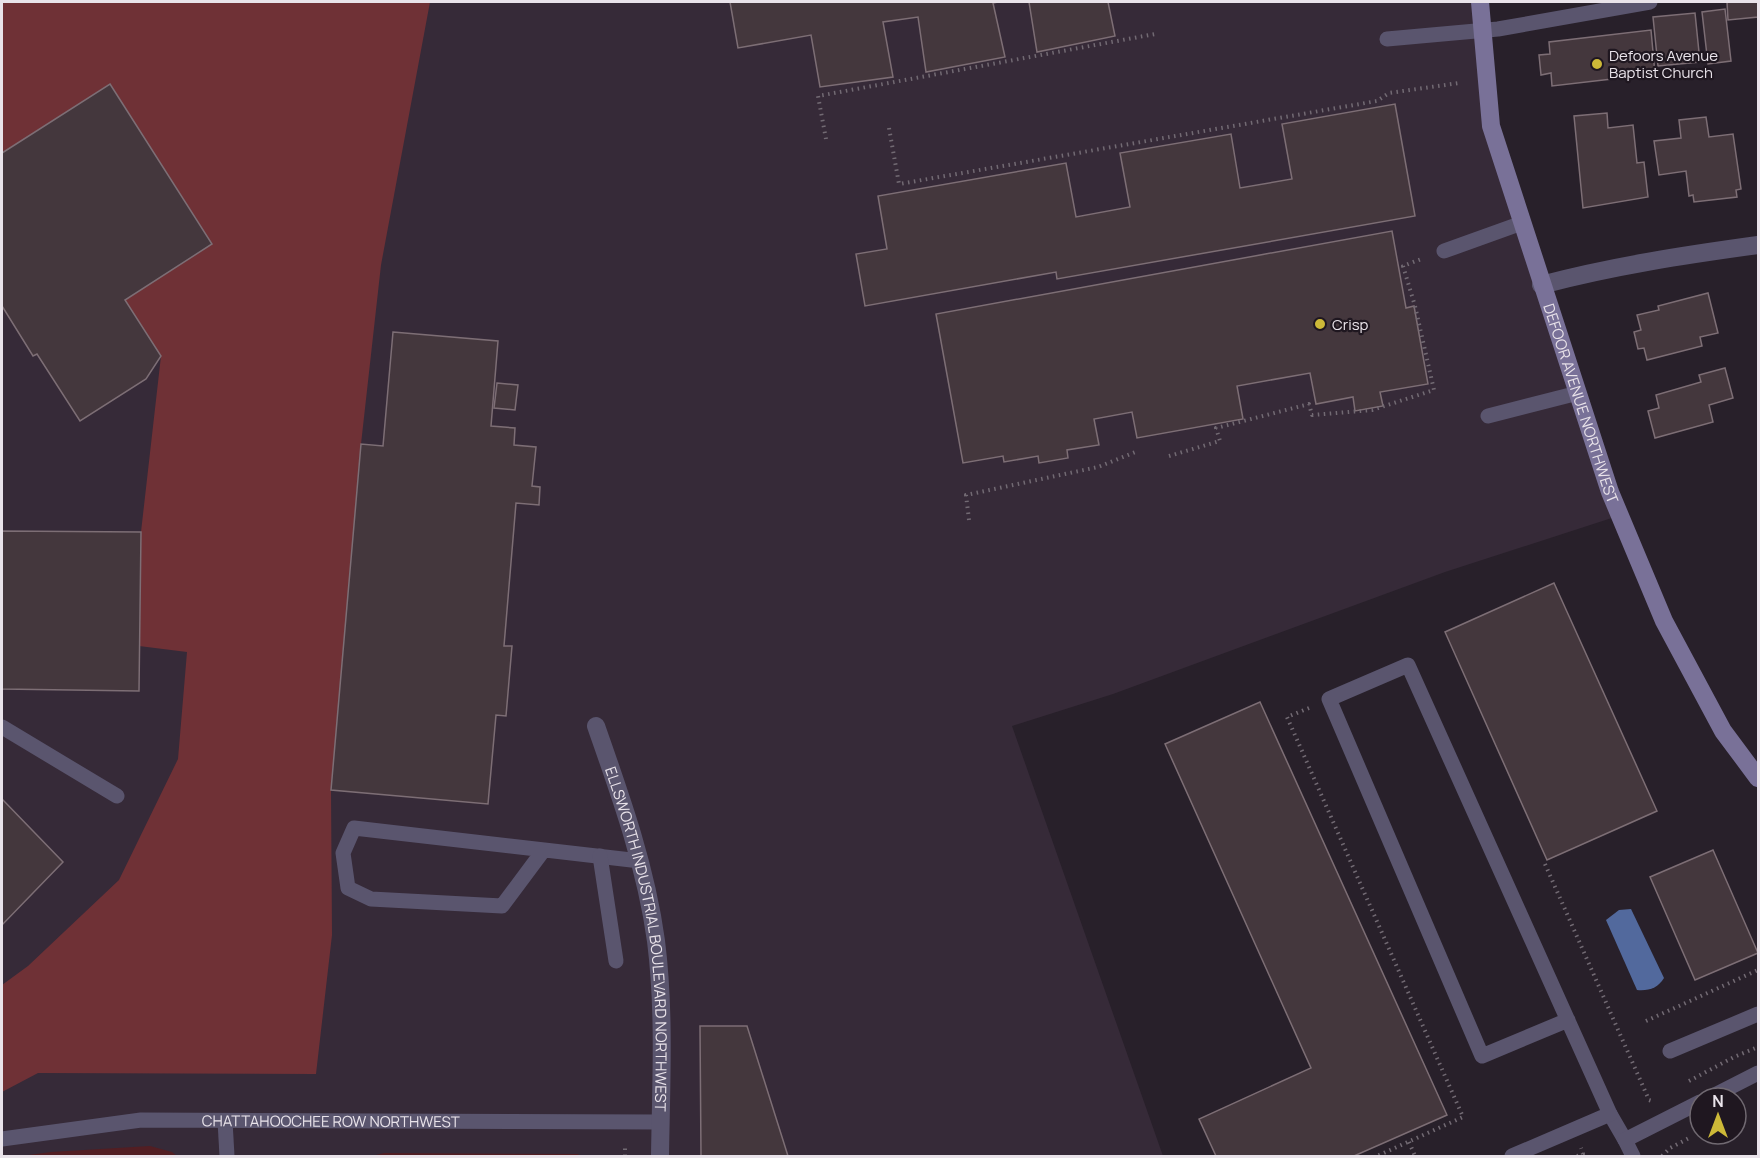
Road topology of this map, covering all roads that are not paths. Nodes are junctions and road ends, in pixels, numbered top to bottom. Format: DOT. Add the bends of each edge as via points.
graph roads {
  1 [pos="1480,2"];
  2 [pos="1650,2"];
  3 [pos="1482,31"];
  4 [pos="1387,39"];
  5 [pos="1522,223"];
  6 [pos="1758,245"];
  7 [pos="1444,251"];
  8 [pos="1542,285"];
  9 [pos="1578,393"];
  10 [pos="1488,416"];
  11 [pos="596,726"];
  12 [pos="2,727"];
  13 [pos="1758,778"];
  14 [pos="117,796"];
  15 [pos="543,851"];
  16 [pos="600,856"];
  17 [pos="640,861"];
  18 [pos="616,961"];
  19 [pos="1758,1014"];
  20 [pos="1568,1020"];
  21 [pos="1670,1051"];
  22 [pos="1758,1073"];
  23 [pos="1733,1086"];
  24 [pos="1688,1108"];
  25 [pos="1610,1114"];
  26 [pos="225,1121"];
  27 [pos="660,1122"];
  28 [pos="2,1139"];
  29 [pos="1626,1140"];
  30 [pos="227,1156"];
  31 [pos="660,1156"];
  32 [pos="1512,1156"];
  33 [pos="1633,1156"];
  1 -- 3 [label="street, DEFOOR AVENUE NORTHWEST"];
  2 -- 3 [label="lane"];
  3 -- 4 [label="lane"];
  3 -- 5 [label="street, DEFOOR AVENUE NORTHWEST" via="1491,126"];
  5 -- 7 [label="lane"];
  5 -- 8 [label="street, DEFOOR AVENUE NORTHWEST"];
  6 -- 8 [label="street" via="1646,261"];
  8 -- 9 [label="street, DEFOOR AVENUE NORTHWEST"];
  9 -- 10 [label="lane"];
  9 -- 13 [label="street, DEFOOR AVENUE NORTHWEST" via="1610,492 1664,621 1724,731"];
  11 -- 17 [label="street, ELLSWORTH INDUSTRIAL BOULEVARD NORTHWEST"];
  12 -- 14 [label="lane"];
  15 -- 15 [label="lane" via="354,828 343,853 348,888 371,899 502,906"];
  15 -- 16 [label="lane"];
  16 -- 17 [label="lane"];
  16 -- 18 [label="lane"];
  17 -- 27 [label="street, ELLSWORTH INDUSTRIAL BOULEVARD NORTHWEST" via="661,1010"];
  19 -- 21 [label="lane"];
  20 -- 20 [label="lane" via="1408,665 1329,699 1482,1056"];
  20 -- 25 [label="lane"];
  22 -- 23 [label="lane"];
  24 -- 29 [label="lane"];
  25 -- 29 [label="lane"];
  25 -- 32 [label="lane"];
  26 -- 27 [label="lane, CHATTAHOOCHEE ROW NORTHWEST"];
  26 -- 28 [label="lane, CHATTAHOOCHEE ROW NORTHWEST" via="141,1120"];
  26 -- 30 [label="lane"];
  27 -- 31 [label="street, ELLSWORTH INDUSTRIAL BOULEVARD NORTHWEST"];
  29 -- 33 [label="lane"];
}
